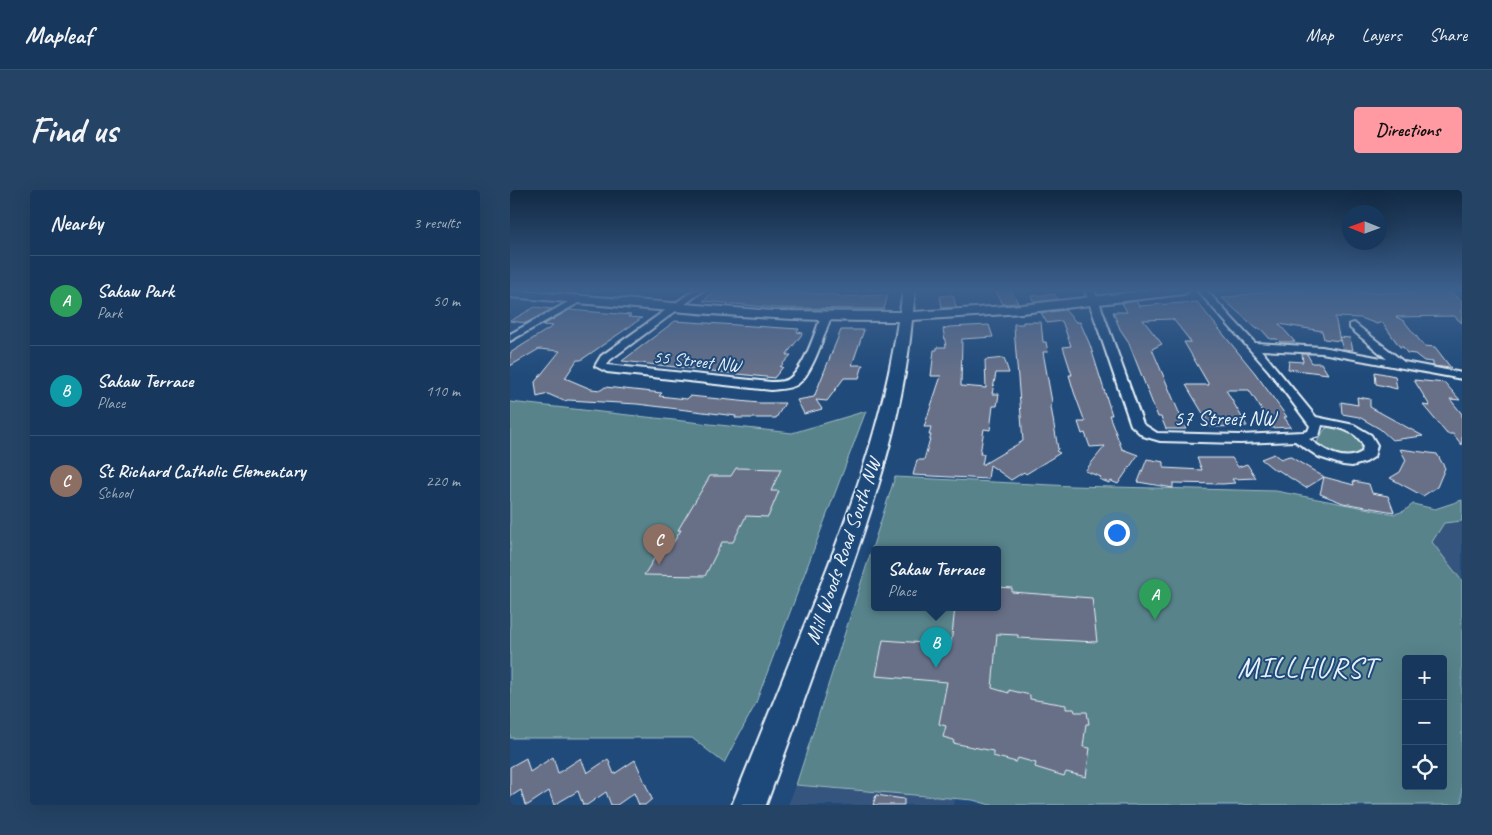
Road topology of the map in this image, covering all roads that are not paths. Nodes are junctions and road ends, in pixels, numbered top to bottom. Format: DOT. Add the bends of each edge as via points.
graph roads {
  1 [pos="544,319"];
  2 [pos="660,319"];
  3 [pos="825,319"];
  4 [pos="907,319"];
  5 [pos="1099,319"];
  6 [pos="1228,319"];
  7 [pos="1354,326"];
  8 [pos="510,338"];
  9 [pos="1253,346"];
  10 [pos="1402,366"];
  11 [pos="1461,376"];
  12 [pos="1314,423"];
  13 [pos="1300,438"];
  14 [pos="749,805"];
  1 -- 8 [label="street"];
  2 -- 3 [label="street, 55 Street NW" via="605,358 601,366 772,386 791,383 799,376"];
  4 -- 14 [label="street, Mill Woods Road South NW" via="882,437 852,533"];
  5 -- 13 [label="street, 57 Street NW" via="1137,425 1150,435"];
  6 -- 9 [label="street"];
  7 -- 10 [label="street"];
  9 -- 10 [label="street" via="1322,350"];
  9 -- 12 [label="street"];
  10 -- 11 [label="street"];
  12 -- 13 [label="street, 57 Street NW" via="1312,435"];
  12 -- 13 [label="street, 57 Street NW" via="1332,422 1355,430 1370,444 1369,454 1362,459 1341,460 1321,453"];
}
